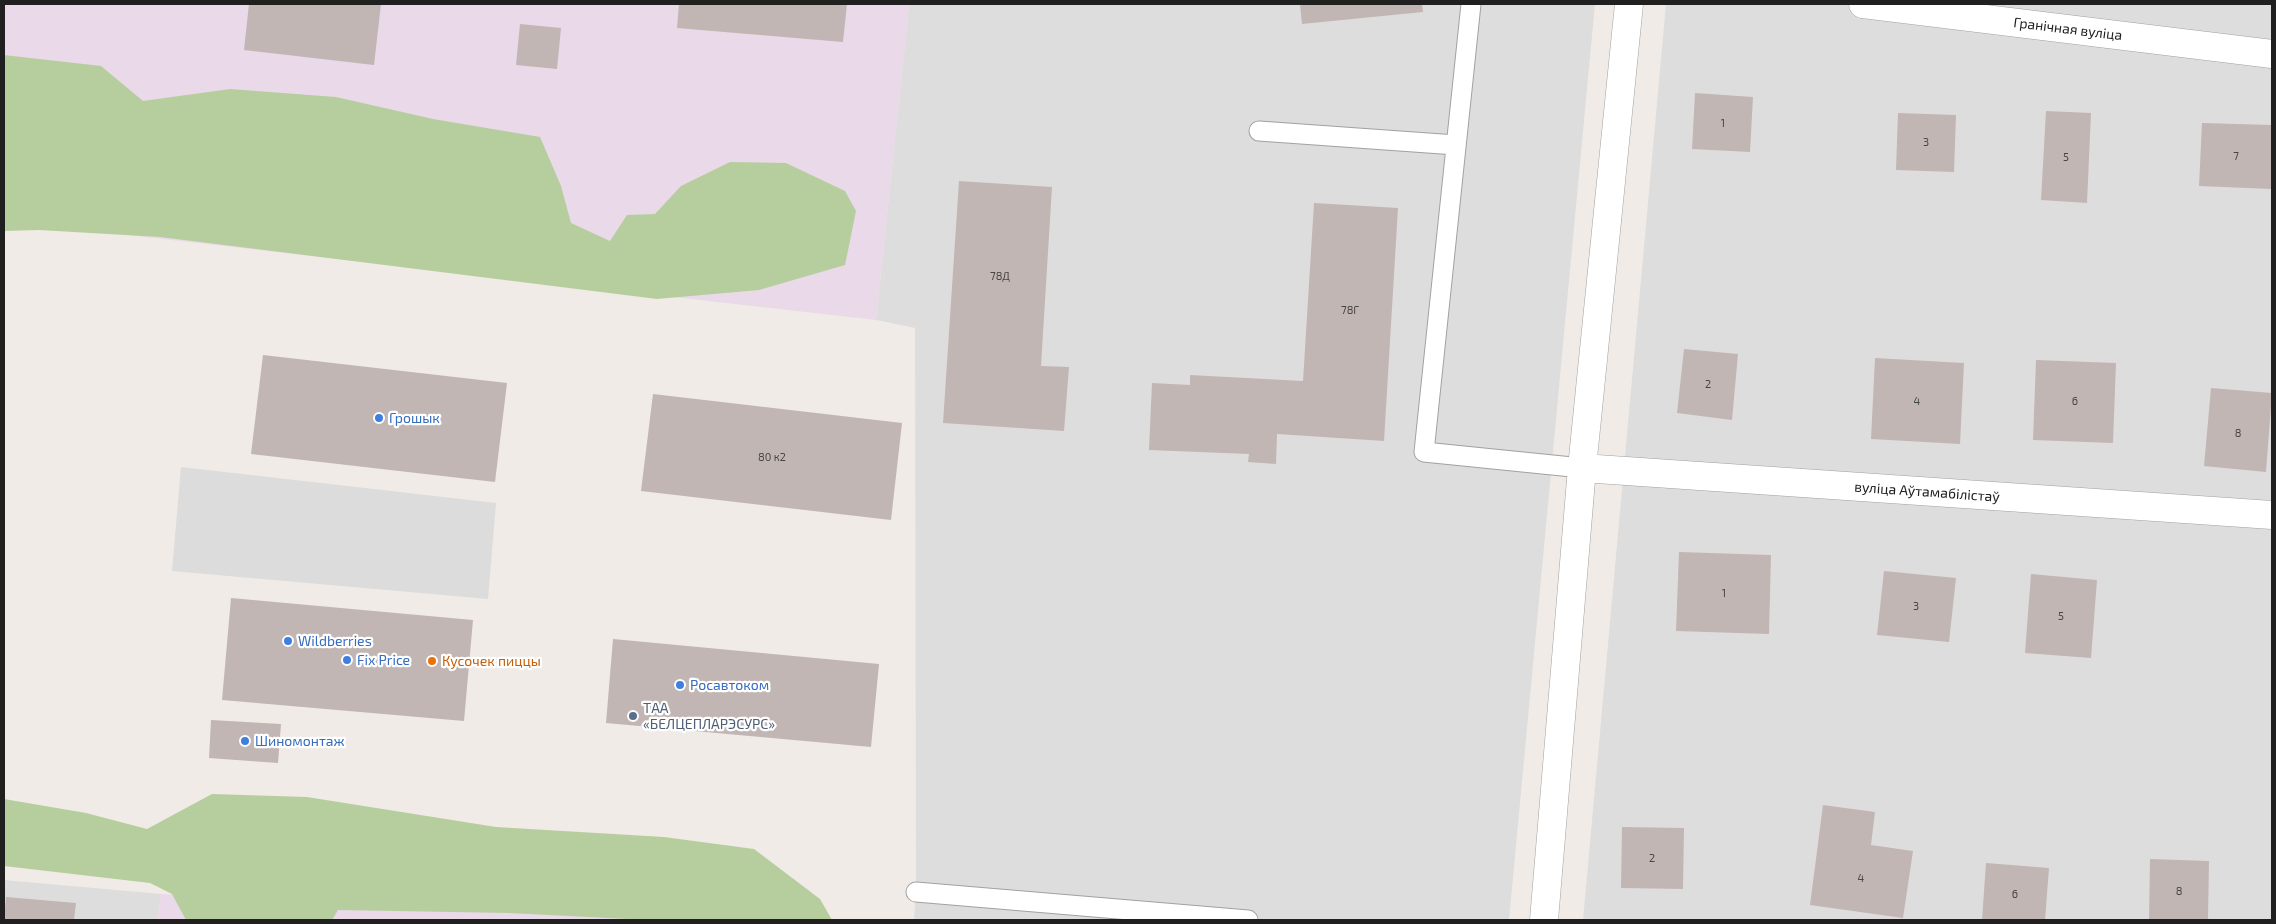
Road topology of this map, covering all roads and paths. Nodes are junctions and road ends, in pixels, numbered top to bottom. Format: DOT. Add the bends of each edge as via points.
graph roads {
  1 [pos="1470,4"];
  2 [pos="1629,4"];
  3 [pos="1863,4"];
  4 [pos="2272,54"];
  5 [pos="1259,130"];
  6 [pos="1456,145"];
  7 [pos="1582,468"];
  8 [pos="2272,515"];
  9 [pos="916,892"];
  10 [pos="1248,920"];
  11 [pos="1544,920"];
  1 -- 6 [label="lane"];
  2 -- 7 [label="street"];
  3 -- 4 [label="street, Гранічная вуліца"];
  5 -- 6 [label="lane"];
  6 -- 7 [label="lane" via="1424,452"];
  7 -- 8 [label="street, вуліца Аўтамабілістаў"];
  7 -- 11 [label="street"];
  9 -- 10 [label="lane"];
}
